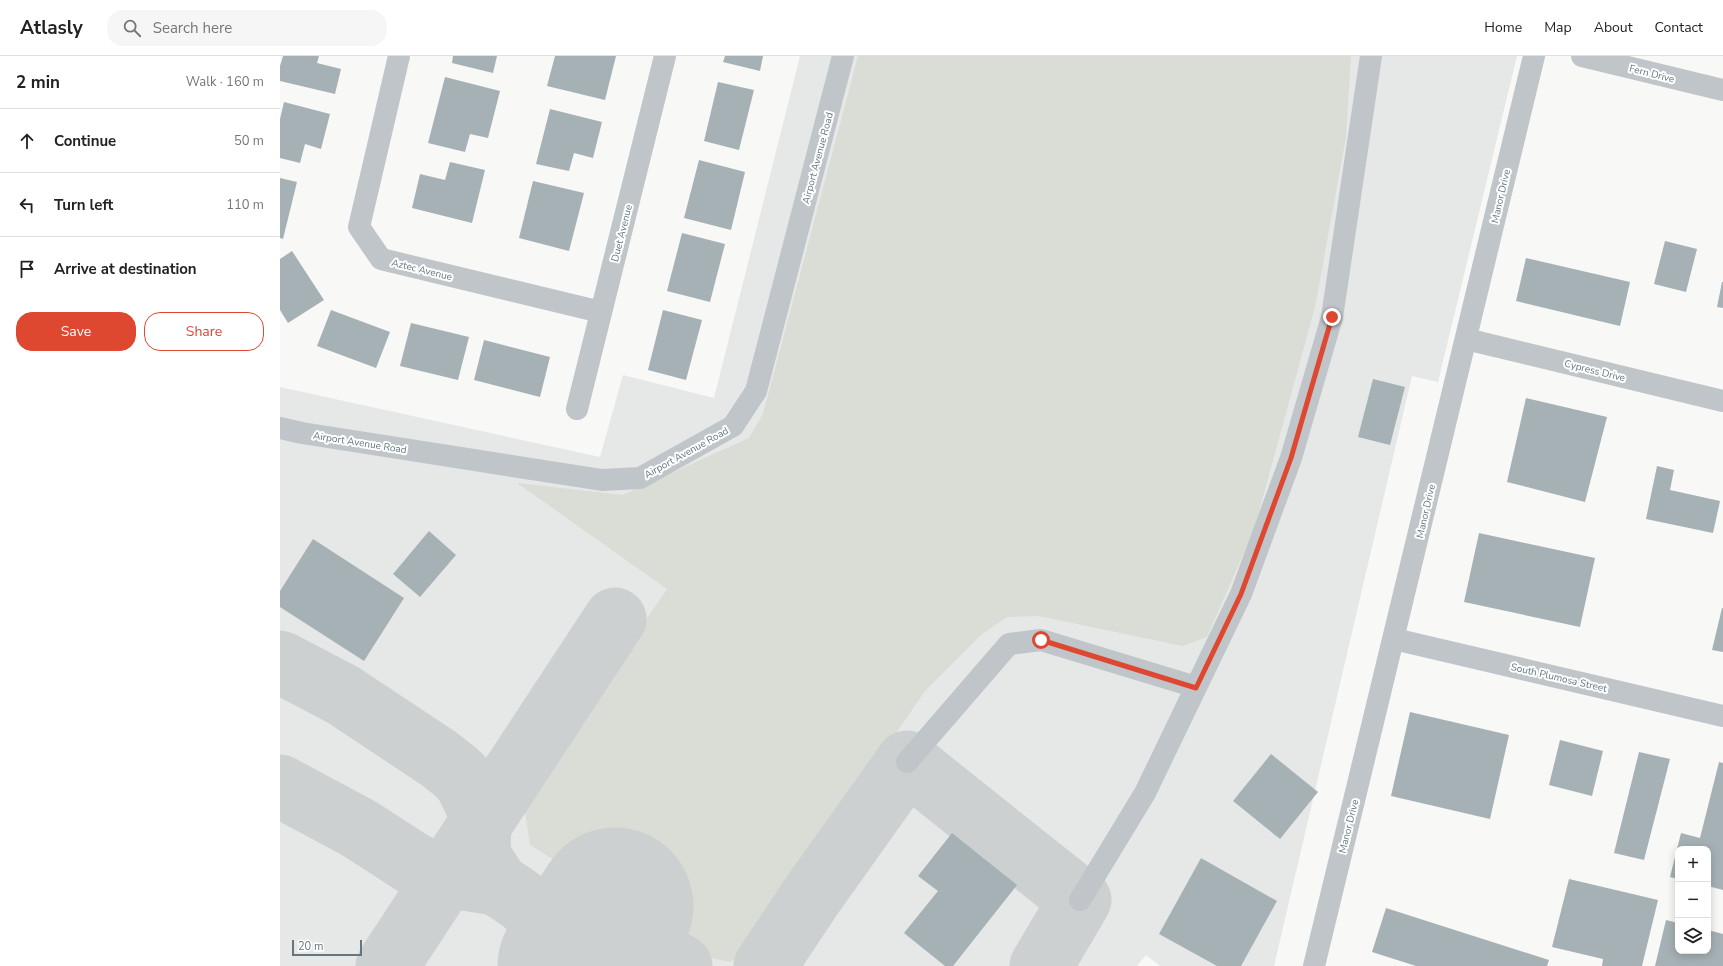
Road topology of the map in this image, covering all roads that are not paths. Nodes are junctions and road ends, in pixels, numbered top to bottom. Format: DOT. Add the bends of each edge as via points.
graph roads {
  1 [pos="399,56"];
  2 [pos="665,56"];
  3 [pos="843,56"];
  4 [pos="1371,56"];
  5 [pos="1534,56"];
  6 [pos="1582,56"];
  7 [pos="1723,90"];
  8 [pos="601,312"];
  9 [pos="1466,339"];
  10 [pos="1723,401"];
  11 [pos="577,409"];
  12 [pos="280,428"];
  13 [pos="1394,639"];
  14 [pos="1196,688"];
  15 [pos="1723,716"];
  16 [pos="907,762"];
  17 [pos="1080,900"];
  18 [pos="1314,966"];
  1 -- 8 [label="street, Aztec Avenue" via="359,227 381,259"];
  2 -- 8 [label="street, Duet Avenue"];
  3 -- 12 [label="street, Airport Avenue Road" via="756,391 733,426 640,478 602,480 310,435"];
  4 -- 14 [label="street" via="1332,317 1291,458 1241,594"];
  5 -- 9 [label="street, Manor Drive"];
  6 -- 7 [label="street, Fern Drive"];
  8 -- 11 [label="street, Duet Avenue"];
  9 -- 10 [label="street, Cypress Drive"];
  9 -- 13 [label="street, Manor Drive"];
  13 -- 15 [label="street, South Plumosa Street"];
  13 -- 18 [label="street, Manor Drive"];
  14 -- 16 [label="street" via="1041,640 1009,644"];
  14 -- 17 [label="street" via="1145,793"];
}
